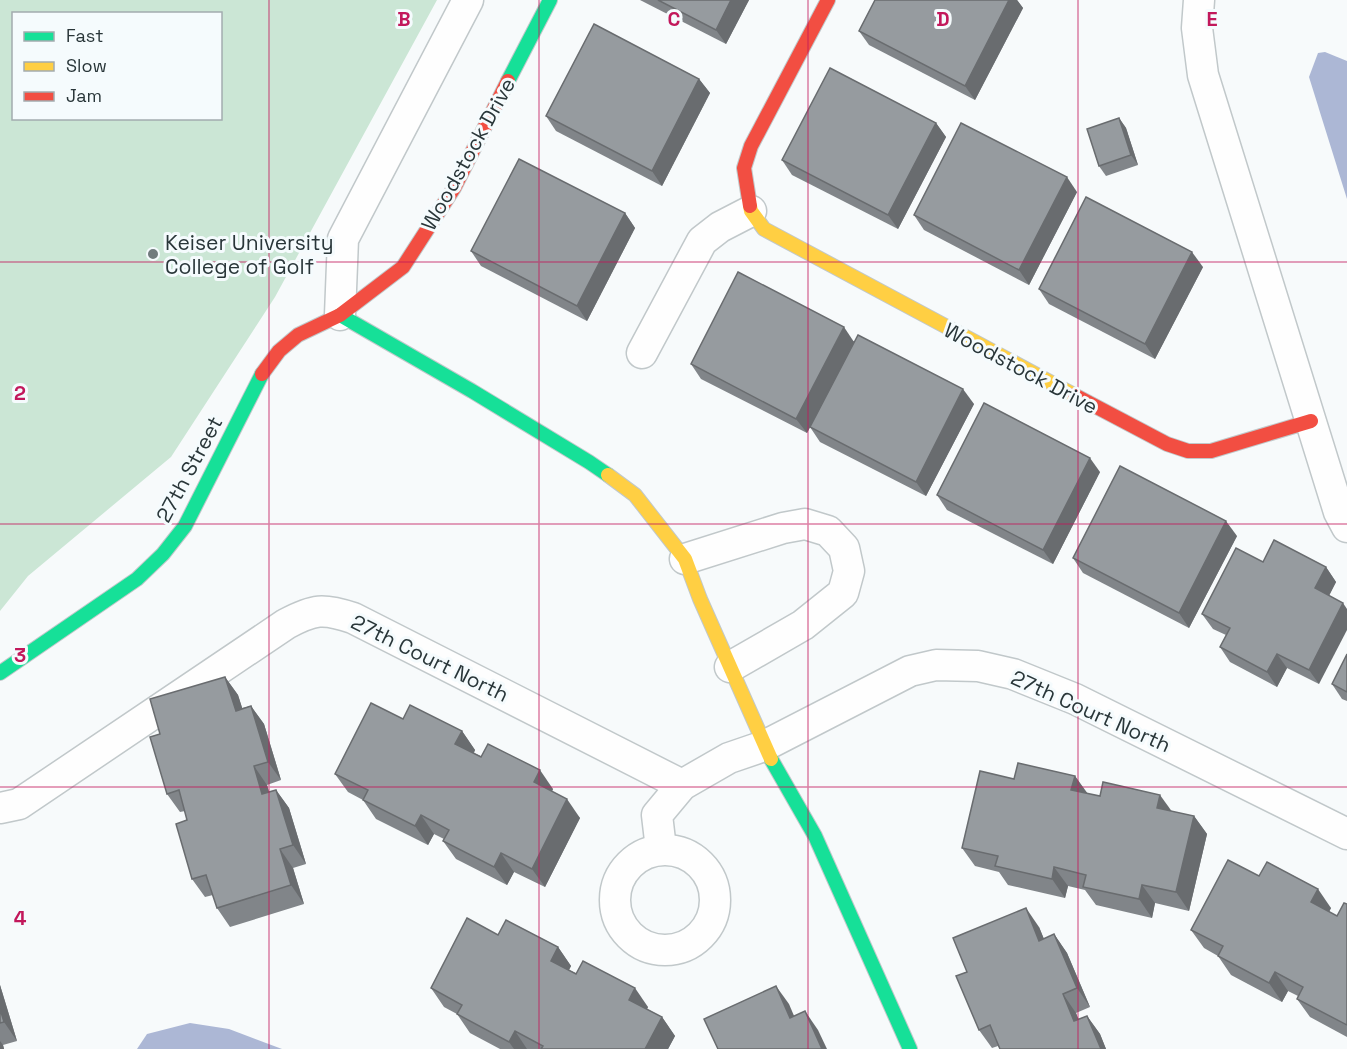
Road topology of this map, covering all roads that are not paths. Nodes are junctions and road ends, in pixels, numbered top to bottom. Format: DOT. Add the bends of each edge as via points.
graph roads {
  1 [pos="468,0"];
  2 [pos="550,0"];
  3 [pos="828,0"];
  4 [pos="1199,0"];
  5 [pos="751,211"];
  6 [pos="340,315"];
  7 [pos="642,353"];
  8 [pos="1311,421"];
  9 [pos="1347,528"];
  10 [pos="685,559"];
  11 [pos="730,667"];
  12 [pos="0,673"];
  13 [pos="764,746"];
  14 [pos="682,785"];
  15 [pos="0,808"];
  16 [pos="1347,834"];
  17 [pos="661,849"];
  18 [pos="910,1049"];
  1 -- 6 [label="street" via="343,239"];
  2 -- 6 [label="street, Woodstock Drive" via="454,188 403,267"];
  3 -- 5 [label="street" via="751,146 744,168"];
  4 -- 8 [label="street" via="1197,28 1203,75"];
  5 -- 7 [label="street" via="702,241"];
  5 -- 8 [label="street, Woodstock Drive" via="764,229 1167,444 1188,451 1211,451"];
  6 -- 10 [label="street" via="589,462 635,495"];
  6 -- 12 [label="street, 27th Street" via="298,335 264,370 185,526 155,564"];
  8 -- 9 [label="street"];
  10 -- 11 [label="street"];
  10 -- 11 [label="street" via="805,524 828,531 844,548 849,571 843,594 803,625"];
  11 -- 13 [label="street"];
  13 -- 14 [label="street, 27th Court North" via="729,758"];
  13 -- 16 [label="street, 27th Court North" via="910,671 936,665 978,666 1013,674 1074,699"];
  13 -- 18 [label="street" via="815,836"];
  14 -- 15 [label="street, 27th Court North" via="353,618 330,611 307,613 286,624 19,804"];
  14 -- 17 [label="street" via="657,815"];
}
